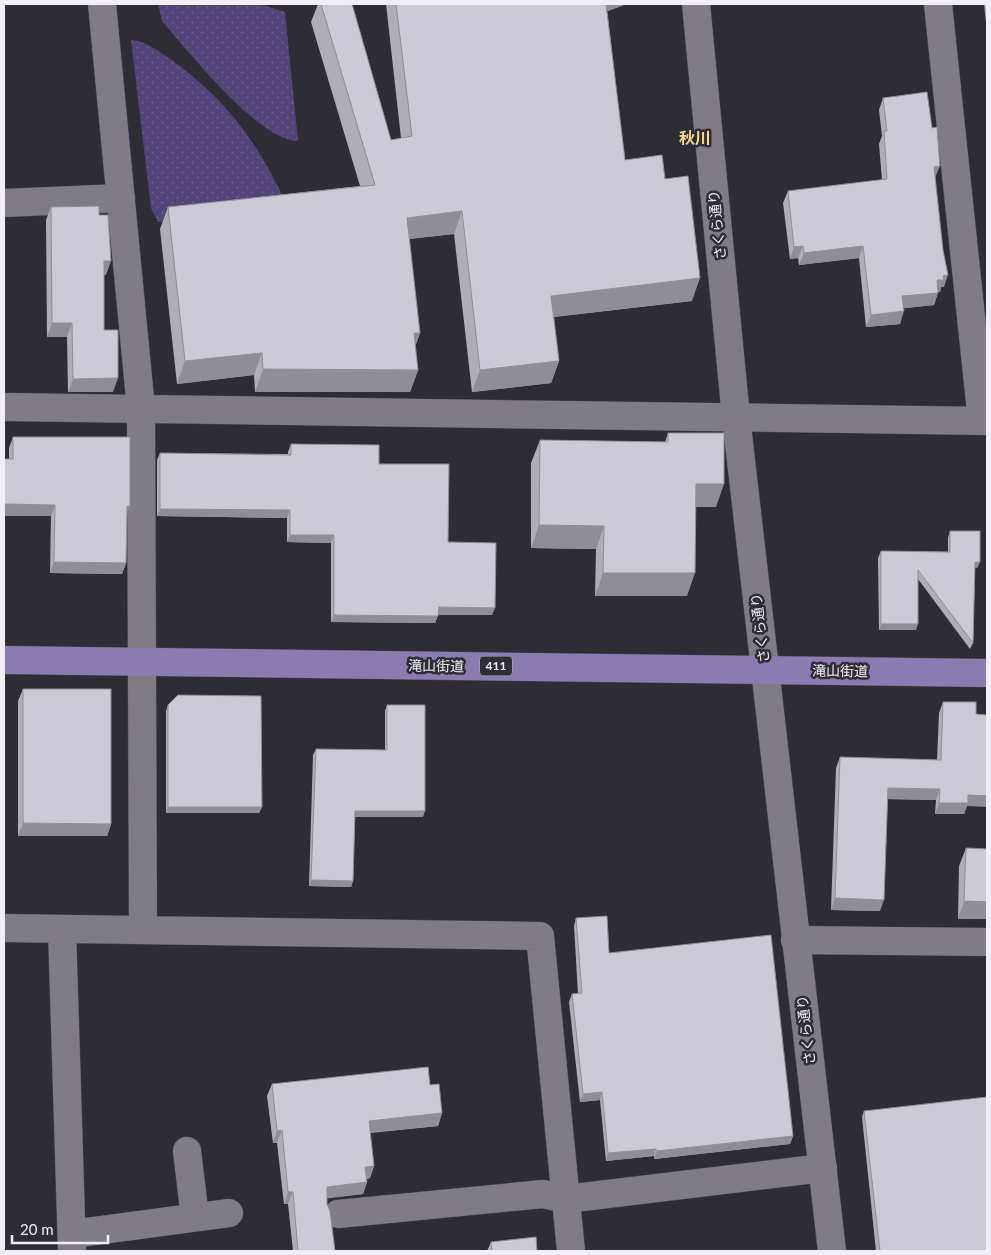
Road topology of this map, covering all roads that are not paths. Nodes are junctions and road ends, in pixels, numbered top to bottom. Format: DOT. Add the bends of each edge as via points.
graph roads {
  1 [pos="102,4"];
  2 [pos="696,4"];
  3 [pos="938,4"];
  4 [pos="121,198"];
  5 [pos="4,203"];
  6 [pos="4,407"];
  7 [pos="140,409"];
  8 [pos="736,417"];
  9 [pos="984,421"];
  10 [pos="4,660"];
  11 [pos="142,662"];
  12 [pos="765,670"];
  13 [pos="987,673"];
  14 [pos="4,928"];
  15 [pos="62,929"];
  16 [pos="143,930"];
  17 [pos="795,940"];
  18 [pos="987,942"];
  19 [pos="187,1151"];
  20 [pos="823,1168"];
  21 [pos="566,1198"];
  22 [pos="229,1213"];
  23 [pos="338,1214"];
  24 [pos="196,1218"];
  25 [pos="72,1242"];
  26 [pos="571,1251"];
  27 [pos="832,1251"];
  1 -- 4 [label="street"];
  2 -- 8 [label="street, さくら通り"];
  3 -- 9 [label="street"];
  4 -- 5 [label="street"];
  4 -- 7 [label="street"];
  6 -- 7 [label="street"];
  7 -- 8 [label="street"];
  7 -- 11 [label="street"];
  8 -- 9 [label="street"];
  8 -- 12 [label="street, さくら通り"];
  10 -- 11 [label="highway, 滝山街道 / 411"];
  11 -- 12 [label="highway, 滝山街道 / 411"];
  11 -- 16 [label="street"];
  12 -- 13 [label="highway, 滝山街道 / 411"];
  12 -- 17 [label="street, さくら通り"];
  14 -- 15 [label="street"];
  15 -- 16 [label="street"];
  15 -- 25 [label="street"];
  16 -- 21 [label="street" via="540,936"];
  17 -- 18 [label="street"];
  17 -- 20 [label="street, さくら通り"];
  19 -- 24 [label="street"];
  20 -- 21 [label="street"];
  20 -- 27 [label="street, さくら通り"];
  21 -- 23 [label="street" via="543,1194"];
  21 -- 26 [label="street"];
  22 -- 24 [label="street"];
  24 -- 25 [label="street"];
}
